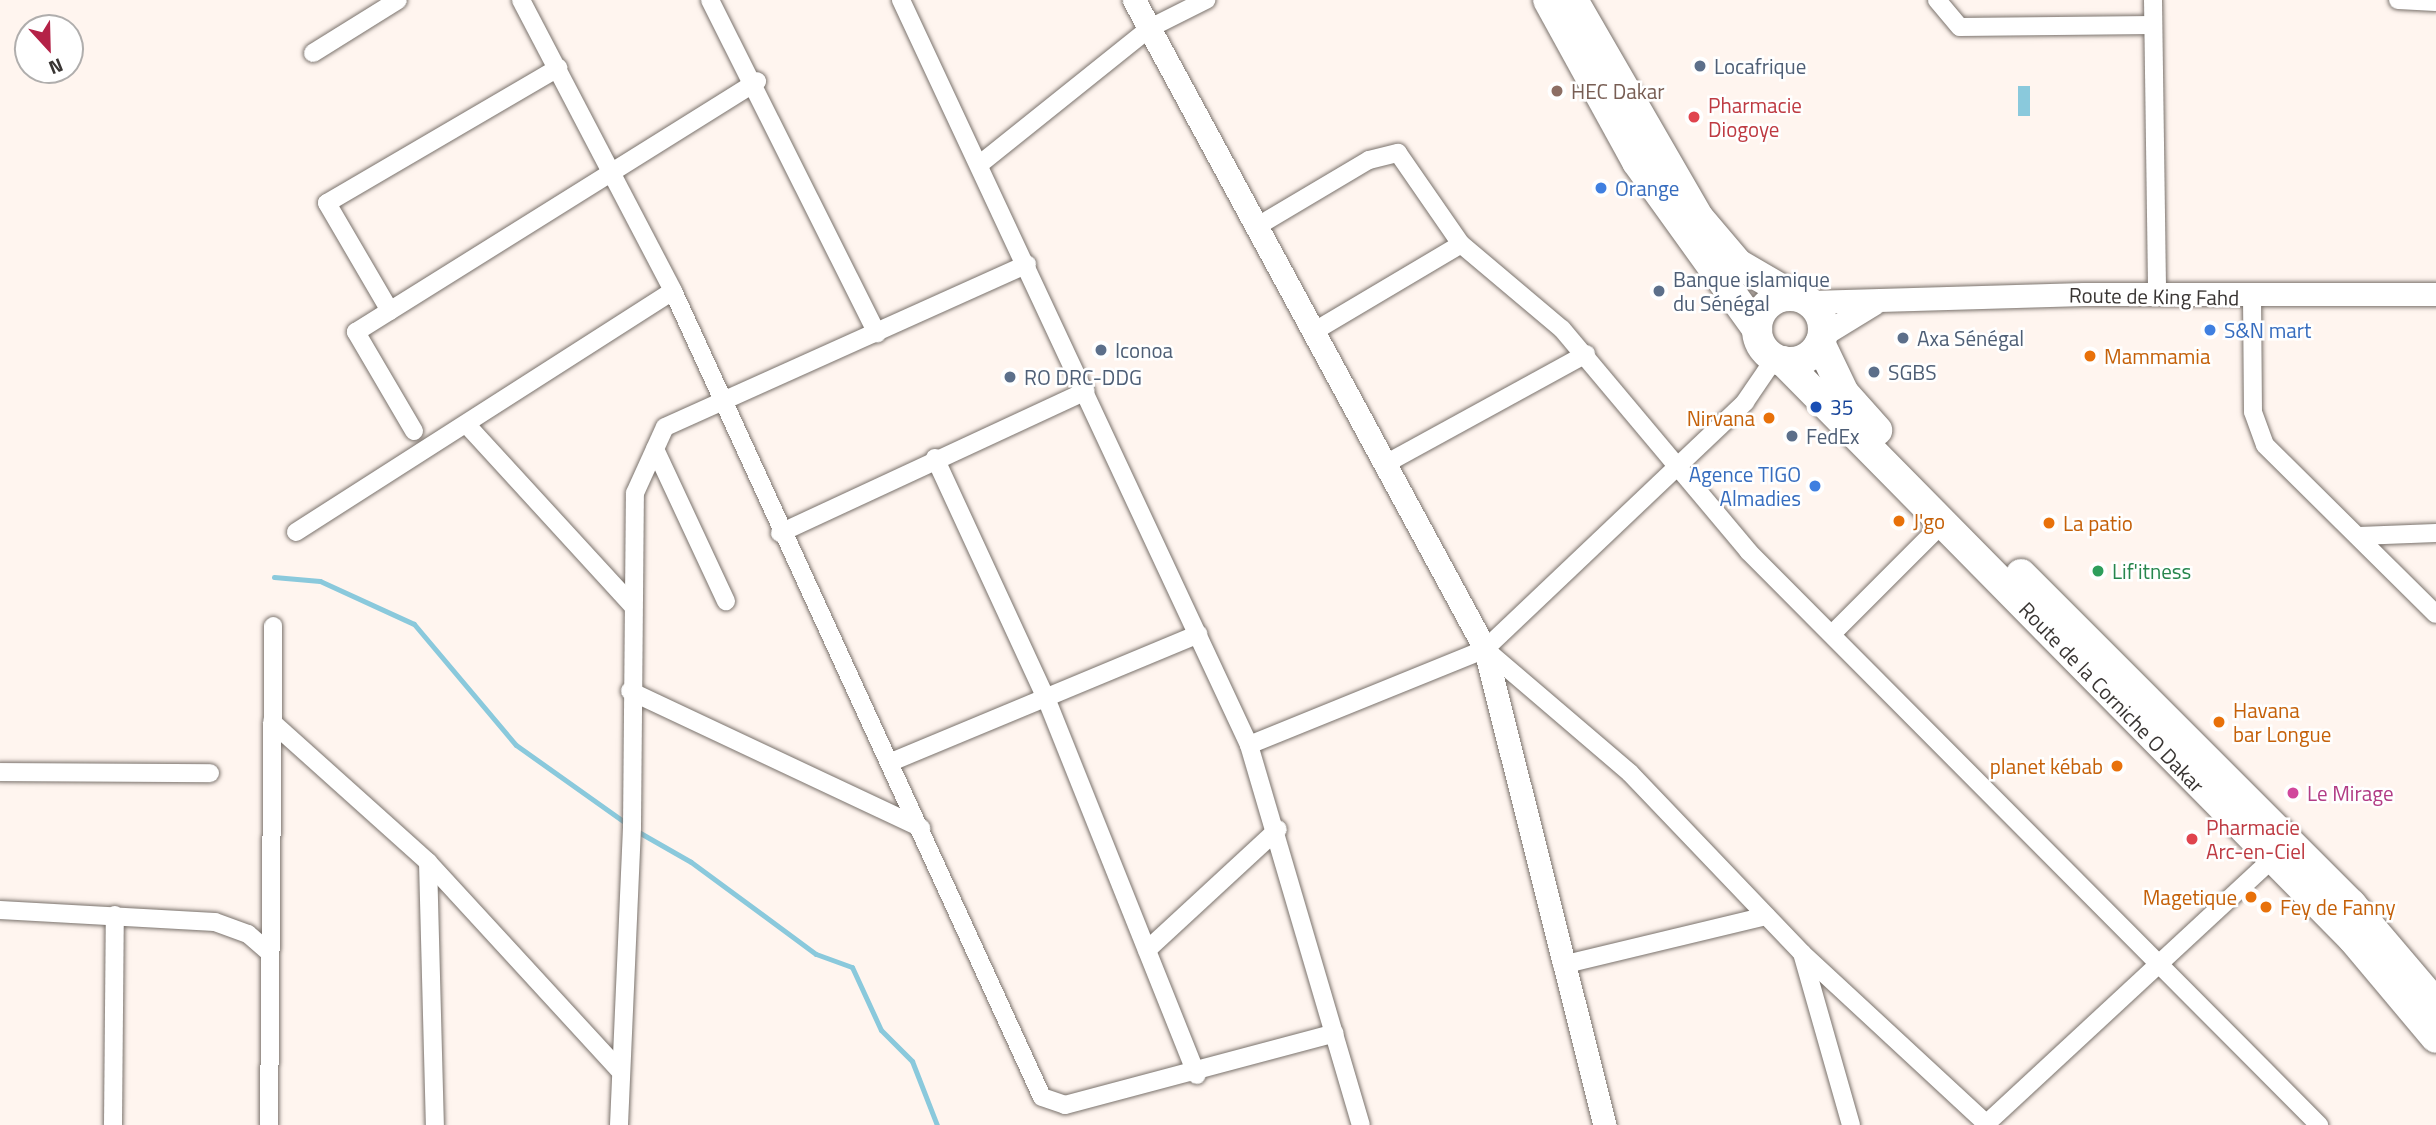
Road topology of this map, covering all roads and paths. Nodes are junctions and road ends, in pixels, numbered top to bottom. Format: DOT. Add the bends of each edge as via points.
graph roads {
  1 [pos="398,0"];
  2 [pos="521,0"];
  3 [pos="710,0"];
  4 [pos="901,0"];
  5 [pos="1134,0"];
  6 [pos="1206,0"];
  7 [pos="1548,0"];
  8 [pos="1573,0"];
  9 [pos="1937,0"];
  10 [pos="2153,0"];
  11 [pos="2399,0"];
  12 [pos="2436,2"];
  13 [pos="2153,25"];
  14 [pos="1150,28"];
  15 [pos="313,53"];
  16 [pos="558,68"];
  17 [pos="757,81"];
  18 [pos="979,164"];
  19 [pos="613,171"];
  20 [pos="1256,227"];
  21 [pos="1461,244"];
  22 [pos="1027,264"];
  23 [pos="673,291"];
  24 [pos="2157,294"];
  25 [pos="2436,295"];
  26 [pos="2252,297"];
  27 [pos="1801,299"];
  28 [pos="1873,304"];
  29 [pos="390,311"];
  30 [pos="1757,329"];
  31 [pos="1313,332"];
  32 [pos="877,333"];
  33 [pos="1822,339"];
  34 [pos="1586,355"];
  35 [pos="1779,360"];
  36 [pos="1086,391"];
  37 [pos="723,400"];
  38 [pos="467,425"];
  39 [pos="414,431"];
  40 [pos="655,449"];
  41 [pos="935,458"];
  42 [pos="1387,463"];
  43 [pos="1676,463"];
  44 [pos="1943,523"];
  45 [pos="296,533"];
  46 [pos="780,533"];
  47 [pos="2436,533"];
  48 [pos="2359,536"];
  49 [pos="726,601"];
  50 [pos="632,605"];
  51 [pos="2436,614"];
  52 [pos="273,626"];
  53 [pos="1198,634"];
  54 [pos="1832,634"];
  55 [pos="1485,649"];
  56 [pos="630,691"];
  57 [pos="1046,698"];
  58 [pos="272,722"];
  59 [pos="1249,745"];
  60 [pos="891,762"];
  61 [pos="0,772"];
  62 [pos="209,773"];
  63 [pos="921,828"];
  64 [pos="1278,830"];
  65 [pos="2272,859"];
  66 [pos="428,862"];
  67 [pos="0,910"];
  68 [pos="115,915"];
  69 [pos="1766,916"];
  70 [pos="1147,950"];
  71 [pos="270,953"];
  72 [pos="1802,953"];
  73 [pos="2163,963"];
  74 [pos="1562,965"];
  75 [pos="2436,1004"];
  76 [pos="1335,1032"];
  77 [pos="2436,1038"];
  78 [pos="621,1072"];
  79 [pos="1197,1074"];
  80 [pos="114,1125"];
  81 [pos="269,1125"];
  82 [pos="435,1125"];
  83 [pos="619,1125"];
  84 [pos="1361,1125"];
  85 [pos="1605,1125"];
  86 [pos="1851,1125"];
  87 [pos="1986,1125"];
  88 [pos="2319,1125"];
  1 -- 15 [label="street"];
  2 -- 16 [label="street"];
  3 -- 17 [label="street"];
  4 -- 18 [label="street"];
  5 -- 14 [label="street"];
  6 -- 14 [label="street"];
  7 -- 30 [label="highway" via="1637,162"];
  8 -- 27 [label="highway" via="1699,218 1744,269"];
  9 -- 13 [label="street" via="1960,27"];
  10 -- 13 [label="street"];
  11 -- 12 [label="street"];
  13 -- 24 [label="street"];
  14 -- 18 [label="street"];
  14 -- 20 [label="street"];
  16 -- 19 [label="street"];
  16 -- 29 [label="street" via="327,203"];
  17 -- 19 [label="street"];
  17 -- 32 [label="street"];
  18 -- 22 [label="street"];
  19 -- 23 [label="street"];
  19 -- 29 [label="street"];
  20 -- 21 [label="street" via="1369,160 1393,153 1405,159"];
  20 -- 31 [label="street"];
  21 -- 31 [label="street"];
  21 -- 34 [label="street"];
  22 -- 32 [label="street"];
  22 -- 36 [label="street"];
  23 -- 37 [label="street"];
  23 -- 38 [label="street"];
  24 -- 26 [label="street, Route de King Fahd"];
  24 -- 28 [label="street, Route de King Fahd"];
  25 -- 26 [label="street, Route de King Fahd"];
  26 -- 48 [label="street" via="2253,412 2265,445"];
  27 -- 28 [label="street, Route de King Fahd"];
  27 -- 30 [label="highway" via="1769,303"];
  27 -- 33 [label="highway"];
  28 -- 33 [label="street, Route de King Fahd"];
  29 -- 39 [label="street" via="356,332"];
  30 -- 35 [label="highway"];
  31 -- 42 [label="street"];
  32 -- 37 [label="street"];
  33 -- 35 [label="highway" via="1805,359"];
  33 -- 75 [label="highway, Route de la Corniche O Dakar" via="1857,409 2351,904"];
  34 -- 42 [label="street"];
  34 -- 43 [label="street"];
  35 -- 43 [label="street" via="1745,402"];
  35 -- 44 [label="highway, Route de la Corniche O Dakar"];
  36 -- 41 [label="street"];
  36 -- 53 [label="street"];
  37 -- 40 [label="street" via="665,426"];
  37 -- 46 [label="street"];
  38 -- 45 [label="street"];
  38 -- 50 [label="street"];
  40 -- 49 [label="street"];
  40 -- 50 [label="street" via="635,493"];
  41 -- 46 [label="street"];
  41 -- 57 [label="street"];
  42 -- 55 [label="street"];
  43 -- 54 [label="street" via="1748,551"];
  43 -- 55 [label="street"];
  44 -- 54 [label="street"];
  44 -- 65 [label="highway, Route de la Corniche O Dakar"];
  46 -- 60 [label="street"];
  47 -- 48 [label="street"];
  48 -- 51 [label="street"];
  50 -- 56 [label="street"];
  52 -- 58 [label="street"];
  53 -- 57 [label="street"];
  53 -- 59 [label="street"];
  54 -- 73 [label="street"];
  55 -- 59 [label="street"];
  55 -- 69 [label="street" via="1630,773"];
  55 -- 74 [label="street"];
  56 -- 63 [label="street"];
  56 -- 78 [label="street" via="632,828"];
  57 -- 60 [label="street"];
  57 -- 70 [label="street"];
  58 -- 66 [label="street"];
  58 -- 71 [label="street"];
  59 -- 64 [label="street"];
  60 -- 63 [label="street"];
  61 -- 62 [label="street"];
  63 -- 79 [label="street" via="1049,1104"];
  64 -- 70 [label="street"];
  64 -- 76 [label="street"];
  65 -- 73 [label="street"];
  65 -- 77 [label="highway, Route de la Corniche O Dakar" via="2353,939"];
  66 -- 78 [label="street"];
  66 -- 82 [label="street"];
  67 -- 68 [label="street"];
  68 -- 71 [label="street" via="215,922 248,934"];
  68 -- 80 [label="street"];
  69 -- 72 [label="street"];
  69 -- 74 [label="street"];
  70 -- 79 [label="street"];
  71 -- 81 [label="street"];
  72 -- 86 [label="street"];
  72 -- 87 [label="street"];
  73 -- 87 [label="street"];
  73 -- 88 [label="street"];
  74 -- 85 [label="street"];
  76 -- 79 [label="street"];
  76 -- 84 [label="street"];
  78 -- 83 [label="street"];
}
